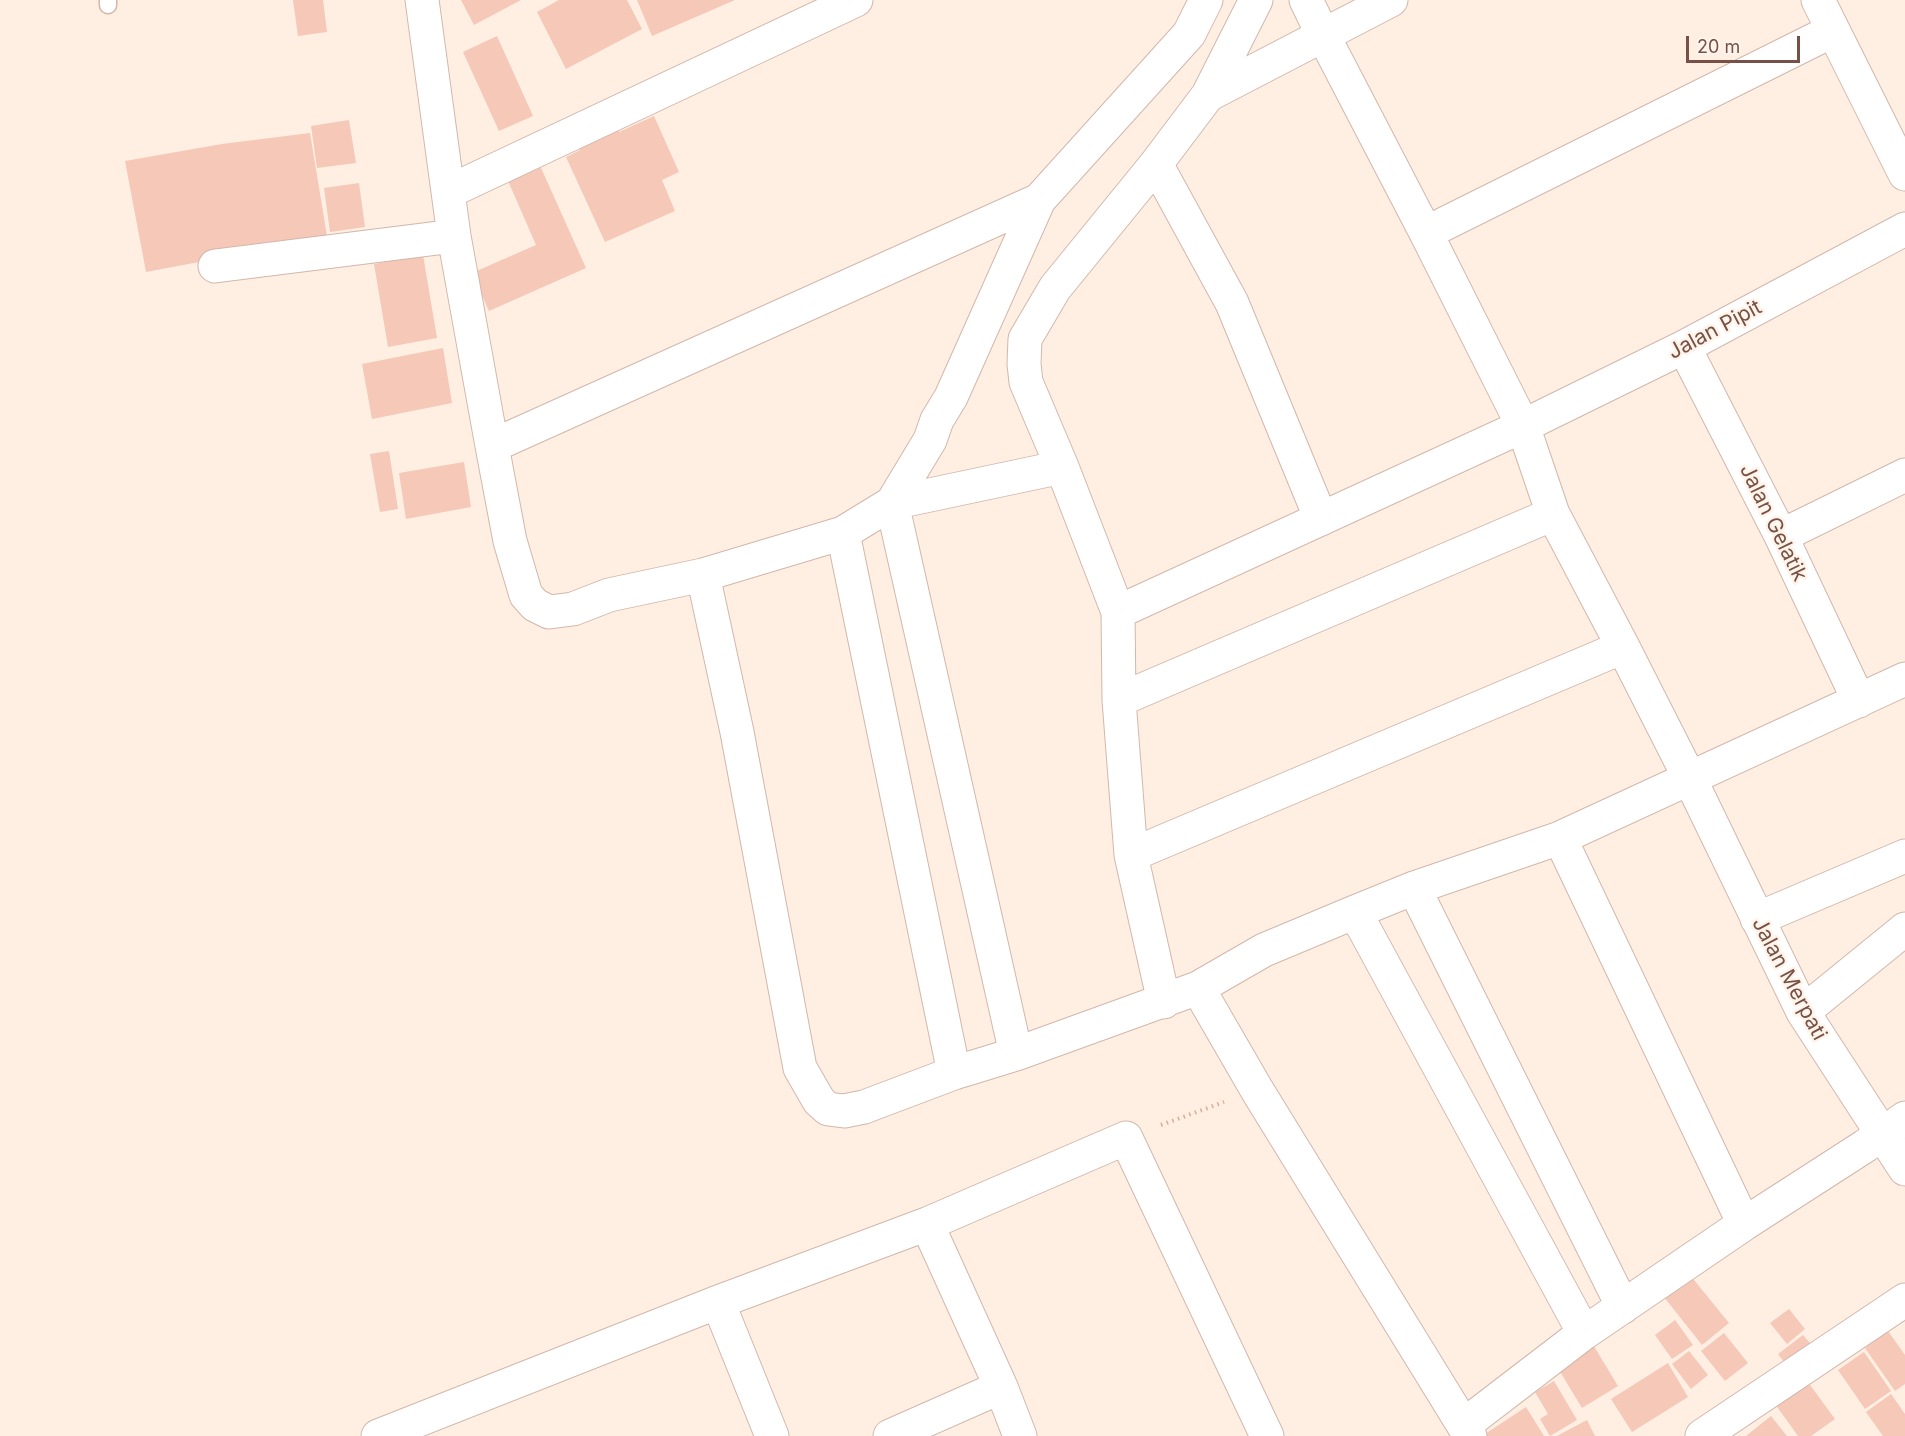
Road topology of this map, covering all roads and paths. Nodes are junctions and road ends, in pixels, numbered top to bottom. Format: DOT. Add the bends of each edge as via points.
graph roads {
  1 [pos="422,0"];
  2 [pos="1206,0"];
  3 [pos="1256,0"];
  4 [pos="1306,0"];
  5 [pos="1391,0"];
  6 [pos="1818,0"];
  7 [pos="853,1"];
  8 [pos="1832,31"];
  9 [pos="1323,35"];
  10 [pos="1208,95"];
  11 [pos="1156,164"];
  12 [pos="1905,174"];
  13 [pos="448,192"];
  14 [pos="1038,200"];
  15 [pos="1905,229"];
  16 [pos="1426,233"];
  17 [pos="454,236"];
  18 [pos="215,266"];
  19 [pos="1684,347"];
  20 [pos="1523,426"];
  21 [pos="492,446"];
  22 [pos="1062,467"];
  23 [pos="1905,475"];
  24 [pos="892,504"];
  25 [pos="1553,514"];
  26 [pos="1322,519"];
  27 [pos="843,533"];
  28 [pos="1781,536"];
  29 [pos="703,575"];
  30 [pos="1118,612"];
  31 [pos="1623,647"];
  32 [pos="1905,679"];
  33 [pos="1119,700"];
  34 [pos="1859,701"];
  35 [pos="1690,779"];
  36 [pos="1560,838"];
  37 [pos="1131,855"];
  38 [pos="1905,856"];
  39 [pos="1414,888"];
  40 [pos="1355,912"];
  41 [pos="1757,919"];
  42 [pos="1905,929"];
  43 [pos="1198,988"];
  44 [pos="1164,1002"];
  45 [pos="1803,1012"];
  46 [pos="1016,1054"];
  47 [pos="954,1073"];
  48 [pos="1226,1101"];
  49 [pos="1156,1126"];
  50 [pos="1893,1126"];
  51 [pos="1905,1169"];
  52 [pos="927,1224"];
  53 [pos="1744,1224"];
  54 [pos="1905,1300"];
  55 [pos="718,1302"];
  56 [pos="1623,1307"];
  57 [pos="1584,1333"];
  58 [pos="1001,1387"];
  59 [pos="1467,1431"];
  60 [pos="378,1436"];
  61 [pos="772,1436"];
  62 [pos="890,1436"];
  63 [pos="1020,1436"];
  64 [pos="1267,1436"];
  65 [pos="1702,1436"];
  1 -- 13 [label="street"];
  2 -- 14 [label="street" via="1189,34"];
  3 -- 10 [label="street"];
  4 -- 9 [label="street, Jalan Merpati"];
  5 -- 9 [label="street"];
  6 -- 8 [label="street"];
  7 -- 13 [label="street"];
  8 -- 12 [label="street"];
  8 -- 16 [label="street"];
  9 -- 10 [label="street"];
  9 -- 16 [label="street, Jalan Merpati"];
  10 -- 11 [label="street"];
  11 -- 22 [label="street" via="1055,288 1025,339 1026,382"];
  11 -- 26 [label="street" via="1232,303"];
  13 -- 17 [label="street"];
  14 -- 21 [label="street"];
  14 -- 24 [label="street" via="951,397"];
  15 -- 19 [label="street, Jalan Pipit"];
  16 -- 20 [label="street, Jalan Merpati"];
  17 -- 18 [label="street"];
  17 -- 21 [label="street"];
  19 -- 20 [label="street, Jalan Pipit"];
  19 -- 28 [label="street, Jalan Gelatik"];
  20 -- 25 [label="street, Jalan Merpati"];
  20 -- 26 [label="street, Jalan Pipit"];
  21 -- 29 [label="street" via="510,541 526,595 535,605 549,612 573,609 609,595"];
  22 -- 24 [label="street"];
  22 -- 30 [label="street"];
  23 -- 28 [label="street"];
  24 -- 27 [label="street"];
  24 -- 46 [label="street"];
  25 -- 31 [label="street, Jalan Merpati"];
  25 -- 33 [label="street"];
  26 -- 30 [label="street, Jalan Pipit"];
  27 -- 29 [label="street"];
  27 -- 47 [label="street"];
  28 -- 34 [label="street, Jalan Gelatik"];
  29 -- 47 [label="street" via="800,1068 819,1101 828,1108 844,1111"];
  30 -- 33 [label="street"];
  31 -- 35 [label="street, Jalan Merpati"];
  31 -- 37 [label="street"];
  32 -- 34 [label="street"];
  33 -- 37 [label="street"];
  34 -- 35 [label="street"];
  35 -- 36 [label="street"];
  35 -- 41 [label="street, Jalan Merpati"];
  36 -- 39 [label="street"];
  36 -- 53 [label="street"];
  37 -- 44 [label="street"];
  38 -- 41 [label="street"];
  39 -- 40 [label="street"];
  39 -- 56 [label="street"];
  40 -- 43 [label="street" via="1264,950"];
  40 -- 57 [label="street"];
  41 -- 45 [label="street, Jalan Merpati"];
  42 -- 45 [label="street"];
  43 -- 44 [label="street"];
  43 -- 59 [label="street"];
  44 -- 46 [label="street"];
  45 -- 50 [label="street, Jalan Merpati"];
  46 -- 47 [label="street"];
  48 -- 49 [label="path"];
  50 -- 51 [label="street, Jalan Merpati"];
  50 -- 53 [label="street"];
  52 -- 55 [label="street"];
  52 -- 58 [label="street"];
  52 -- 64 [label="street" via="1126,1138"];
  53 -- 56 [label="street"];
  54 -- 65 [label="street"];
  55 -- 60 [label="street"];
  55 -- 61 [label="street"];
  56 -- 57 [label="street"];
  57 -- 59 [label="street"];
  58 -- 62 [label="street"];
  58 -- 63 [label="street"];
}
